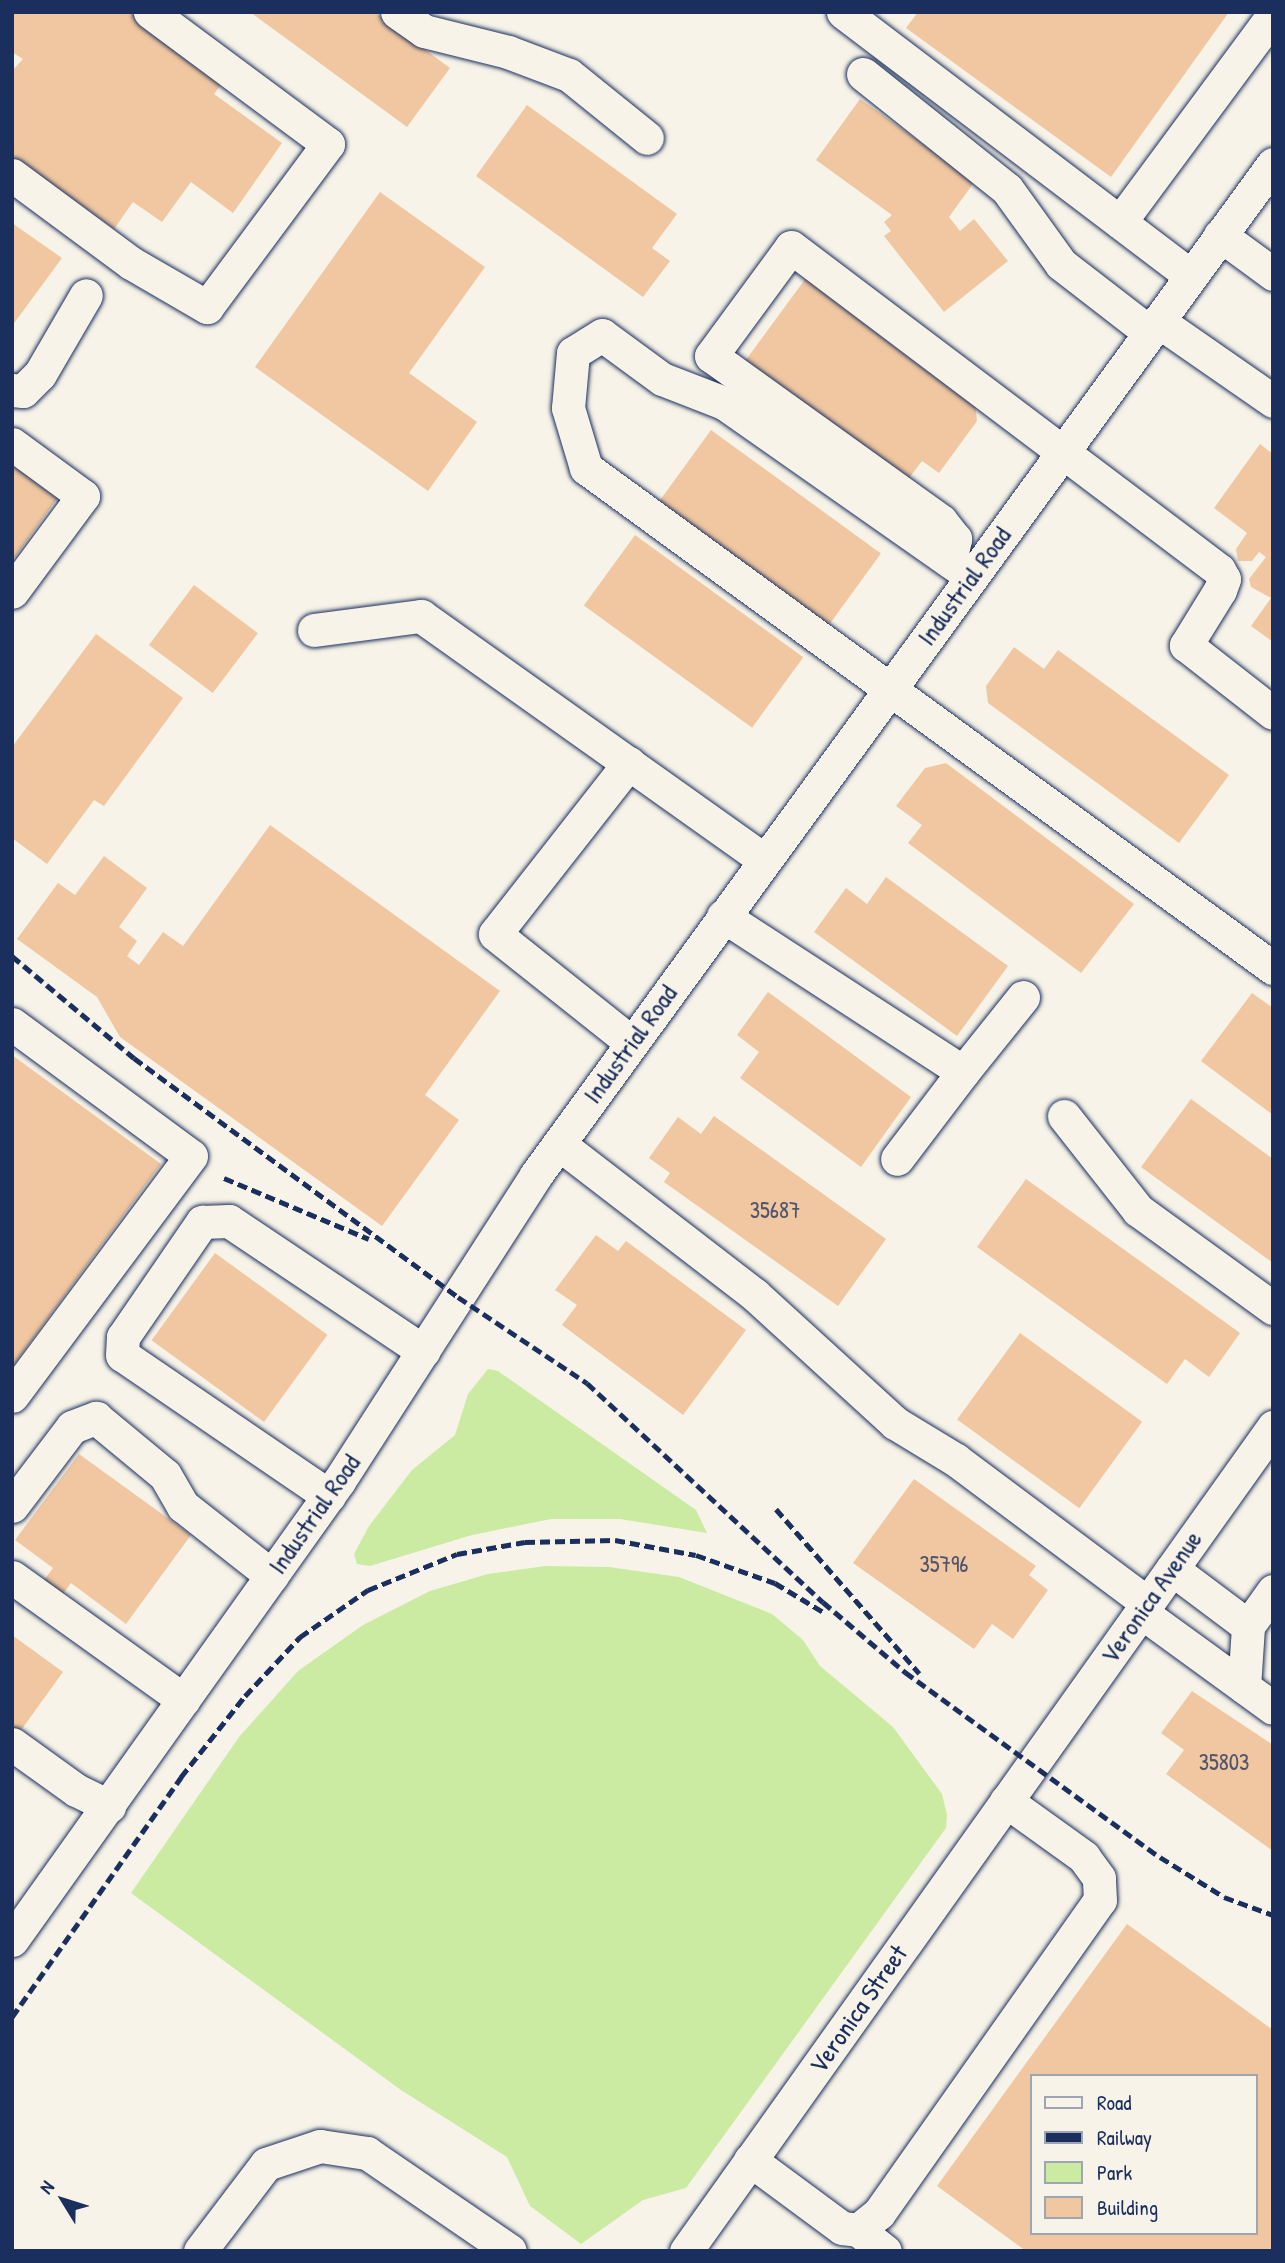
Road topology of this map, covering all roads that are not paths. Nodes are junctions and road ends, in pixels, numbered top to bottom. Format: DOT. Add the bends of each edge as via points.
graph roads {
  1 [pos="150,12"];
  2 [pos="397,12"];
  3 [pos="843,12"];
  4 [pos="1273,15"];
  5 [pos="863,74"];
  6 [pos="647,138"];
  7 [pos="1273,164"];
  8 [pos="12,175"];
  9 [pos="1120,222"];
  10 [pos="1220,235"];
  11 [pos="1273,274"];
  12 [pos="1191,275"];
  13 [pos="86,295"];
  14 [pos="1154,327"];
  15 [pos="12,390"];
  16 [pos="1273,401"];
  17 [pos="12,444"];
  18 [pos="1063,451"];
  19 [pos="961,569"];
  20 [pos="12,592"];
  21 [pos="314,630"];
  22 [pos="891,686"];
  23 [pos="1273,713"];
  24 [pos="629,763"];
  25 [pos="764,860"];
  26 [pos="723,916"];
  27 [pos="1273,968"];
  28 [pos="1023,997"];
  29 [pos="12,1024"];
  30 [pos="631,1042"];
  31 [pos="963,1072"];
  32 [pos="1063,1116"];
  33 [pos="559,1144"];
  34 [pos="897,1159"];
  35 [pos="1273,1308"];
  36 [pos="423,1351"];
  37 [pos="12,1396"];
  38 [pos="1273,1427"];
  39 [pos="329,1496"];
  40 [pos="12,1506"];
  41 [pos="1171,1569"];
  42 [pos="272,1576"];
  43 [pos="12,1577"];
  44 [pos="1273,1591"];
  45 [pos="1144,1607"];
  46 [pos="1248,1626"];
  47 [pos="1244,1687"];
  48 [pos="184,1700"];
  49 [pos="1273,1708"];
  50 [pos="12,1744"];
  51 [pos="1030,1767"];
  52 [pos="12,1770"];
  53 [pos="1006,1801"];
  54 [pos="104,1813"];
  55 [pos="12,1940"];
  56 [pos="751,2160"];
  57 [pos="858,2230"];
  58 [pos="200,2251"];
  59 [pos="510,2251"];
  60 [pos="686,2251"];
  61 [pos="885,2251"];
  1 -- 8 [label="street" via="328,144 207,307 131,263"];
  2 -- 6 [label="street" via="424,31 508,52 569,75"];
  3 -- 9 [label="street"];
  4 -- 9 [label="street"];
  5 -- 14 [label="street" via="1007,189 1061,264"];
  7 -- 10 [label="street, Industrial Road"];
  9 -- 12 [label="street"];
  10 -- 11 [label="street"];
  10 -- 12 [label="street, Industrial Road"];
  12 -- 14 [label="street, Industrial Road"];
  13 -- 15 [label="street" via="40,374 23,391"];
  14 -- 16 [label="street"];
  14 -- 18 [label="street, Industrial Road"];
  17 -- 20 [label="street" via="83,496"];
  18 -- 19 [label="street, Industrial Road"];
  18 -- 19 [label="street" via="790,247 711,356 941,521 955,539"];
  18 -- 23 [label="street" via="1219,570 1224,579 1220,590 1186,645"];
  19 -- 22 [label="street, Industrial Road"];
  19 -- 22 [label="street" via="724,403 662,379 602,335 573,353 568,408 586,468"];
  21 -- 24 [label="street" via="421,616"];
  22 -- 25 [label="street, Industrial Road"];
  22 -- 27 [label="street"];
  24 -- 25 [label="street"];
  24 -- 30 [label="street" via="495,934"];
  25 -- 26 [label="street, Industrial Road"];
  26 -- 30 [label="street, Industrial Road"];
  26 -- 31 [label="street"];
  28 -- 31 [label="street"];
  29 -- 37 [label="street" via="191,1156"];
  30 -- 33 [label="street, Industrial Road"];
  31 -- 34 [label="street"];
  32 -- 35 [label="street" via="1138,1210"];
  33 -- 36 [label="street, Industrial Road"];
  33 -- 45 [label="street" via="755,1295 895,1423 956,1460"];
  36 -- 39 [label="street, Industrial Road"];
  36 -- 39 [label="street" via="229,1221 202,1222 123,1337 122,1355"];
  38 -- 41 [label="street, Veronica Avenue"];
  39 -- 42 [label="street, Industrial Road"];
  40 -- 42 [label="street" via="72,1427 96,1418 165,1475 183,1506"];
  41 -- 45 [label="street, Veronica Avenue"];
  41 -- 46 [label="street"];
  42 -- 48 [label="street, Industrial Road"];
  43 -- 48 [label="street"];
  44 -- 46 [label="street"];
  45 -- 47 [label="street"];
  45 -- 51 [label="street, Veronica Avenue"];
  46 -- 47 [label="street"];
  47 -- 49 [label="street"];
  48 -- 54 [label="street, Industrial Road"];
  50 -- 54 [label="street"];
  51 -- 53 [label="street, Veronica Street"];
  52 -- 54 [label="street" via="65,1808"];
  53 -- 56 [label="street, Veronica Street"];
  53 -- 57 [label="street" via="1084,1857 1099,1878 1100,1900 880,2213"];
  54 -- 55 [label="street, Industrial Road"];
  56 -- 57 [label="street" via="842,2228"];
  56 -- 60 [label="street, Veronica Street"];
  57 -- 61 [label="street"];
  58 -- 59 [label="street" via="266,2164 320,2146 367,2152"];
}
